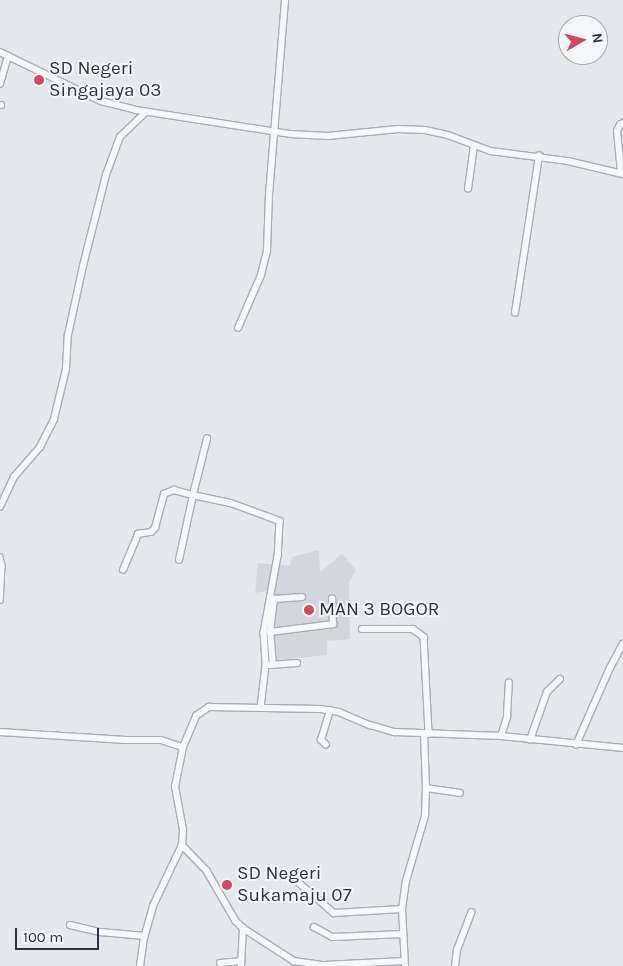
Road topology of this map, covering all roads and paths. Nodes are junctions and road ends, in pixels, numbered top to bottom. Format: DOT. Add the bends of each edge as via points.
graph roads {
  1 [pos="285,0"];
  2 [pos="0,52"];
  3 [pos="8,56"];
  4 [pos="0,84"];
  5 [pos="146,112"];
  6 [pos="623,124"];
  7 [pos="274,132"];
  8 [pos="474,146"];
  9 [pos="539,156"];
  10 [pos="622,174"];
  11 [pos="468,189"];
  12 [pos="515,313"];
  13 [pos="238,328"];
  14 [pos="207,439"];
  15 [pos="193,495"];
  16 [pos="0,507"];
  17 [pos="0,557"];
  18 [pos="178,560"];
  19 [pos="123,570"];
  20 [pos="302,597"];
  21 [pos="332,599"];
  22 [pos="0,600"];
  23 [pos="362,628"];
  24 [pos="270,632"];
  25 [pos="623,644"];
  26 [pos="297,663"];
  27 [pos="269,665"];
  28 [pos="560,679"];
  29 [pos="509,683"];
  30 [pos="261,708"];
  31 [pos="330,710"];
  32 [pos="0,732"];
  33 [pos="426,734"];
  34 [pos="501,736"];
  35 [pos="530,740"];
  36 [pos="326,745"];
  37 [pos="576,745"];
  38 [pos="183,747"];
  39 [pos="623,748"];
  40 [pos="426,788"];
  41 [pos="460,794"];
  42 [pos="182,846"];
  43 [pos="298,881"];
  44 [pos="402,909"];
  45 [pos="471,913"];
  46 [pos="70,925"];
  47 [pos="314,927"];
  48 [pos="243,928"];
  49 [pos="403,934"];
  50 [pos="145,936"];
  51 [pos="220,963"];
  52 [pos="241,963"];
  53 [pos="405,963"];
  54 [pos="140,966"];
  55 [pos="324,966"];
  56 [pos="455,966"];
  1 -- 7 [label="street"];
  2 -- 3 [label="street"];
  3 -- 4 [label="street"];
  3 -- 5 [label="street" via="100,101"];
  5 -- 7 [label="street"];
  5 -- 16 [label="street" via="120,137 106,175 68,335 62,389 54,419 40,447 14,477"];
  6 -- 10 [label="street" via="618,131"];
  7 -- 8 [label="street" via="328,136 398,129 425,130"];
  7 -- 13 [label="street" via="266,256"];
  8 -- 9 [label="street"];
  8 -- 11 [label="street"];
  9 -- 10 [label="street"];
  9 -- 12 [label="street"];
  14 -- 15 [label="street"];
  15 -- 18 [label="street"];
  15 -- 19 [label="street" via="174,490 164,494 155,528 138,534"];
  15 -- 27 [label="street" via="231,503 280,521 278,556 264,633"];
  17 -- 22 [label="street"];
  20 -- 24 [label="street" via="274,599"];
  21 -- 24 [label="street" via="333,624"];
  23 -- 33 [label="street" via="413,629 424,637"];
  24 -- 27 [label="street"];
  25 -- 37 [label="street"];
  26 -- 27 [label="street"];
  27 -- 30 [label="street"];
  28 -- 35 [label="street" via="547,692"];
  29 -- 34 [label="street" via="507,717"];
  30 -- 31 [label="street"];
  30 -- 38 [label="street" via="218,706 201,711 191,724"];
  31 -- 33 [label="street" via="385,730"];
  31 -- 36 [label="street" via="321,740"];
  32 -- 38 [label="street" via="161,740"];
  33 -- 34 [label="street"];
  33 -- 40 [label="street"];
  34 -- 35 [label="street"];
  35 -- 37 [label="street"];
  37 -- 39 [label="street"];
  38 -- 42 [label="street" via="175,787 183,830"];
  40 -- 41 [label="street"];
  40 -- 44 [label="street" via="422,828 406,881"];
  42 -- 48 [label="street" via="207,871 230,914"];
  42 -- 50 [label="street" via="162,885"];
  43 -- 44 [label="street" via="334,913"];
  44 -- 49 [label="street"];
  45 -- 56 [label="street"];
  46 -- 50 [label="street"];
  47 -- 49 [label="street" via="333,937"];
  48 -- 52 [label="street"];
  48 -- 55 [label="street" via="294,961"];
  49 -- 53 [label="street"];
  50 -- 54 [label="street"];
  51 -- 52 [label="street"];
  53 -- 55 [label="street"];
}
